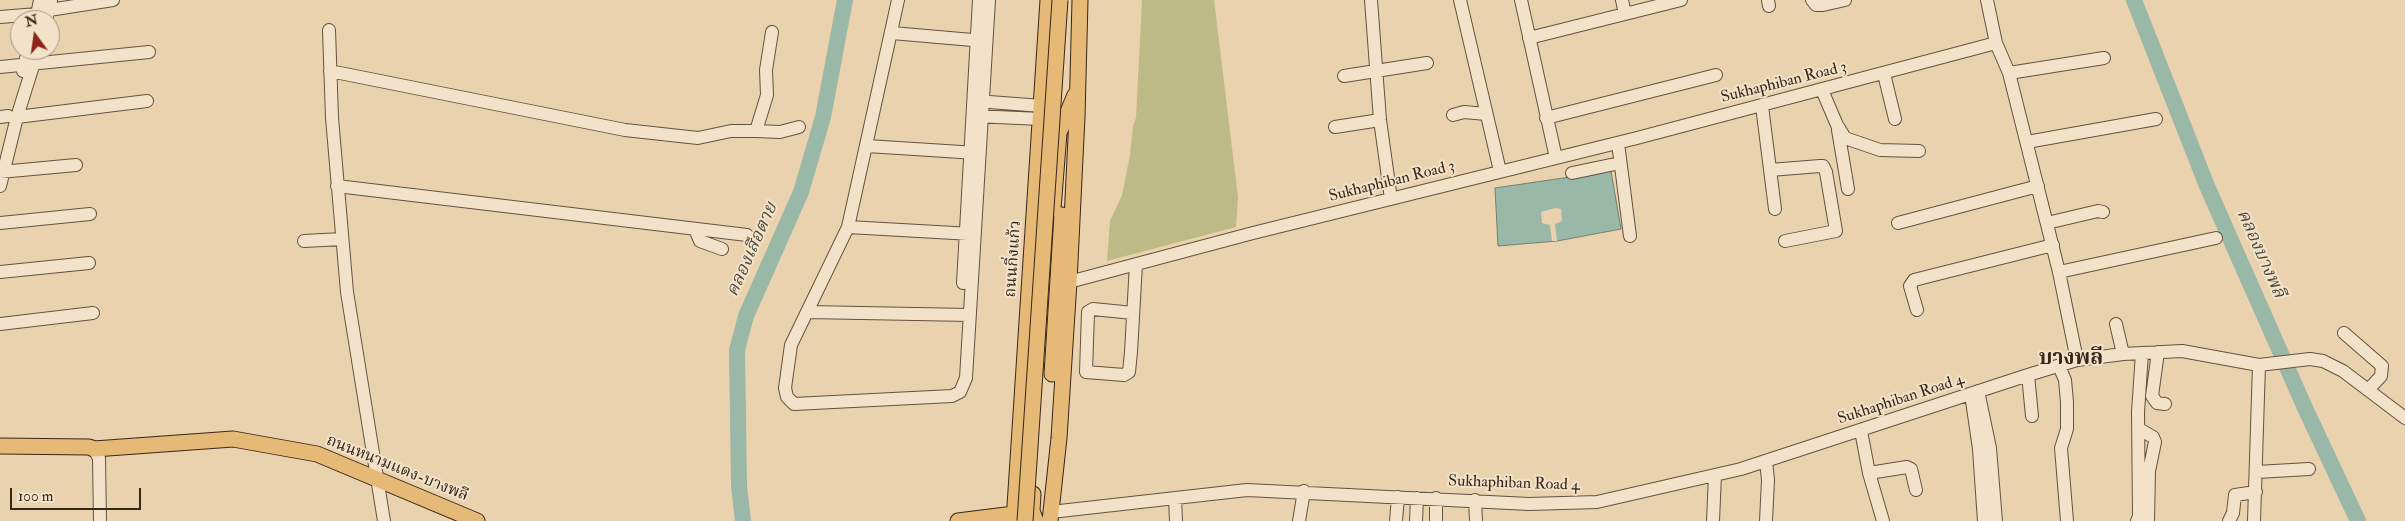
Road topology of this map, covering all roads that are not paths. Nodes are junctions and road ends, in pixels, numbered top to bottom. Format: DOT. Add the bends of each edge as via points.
graph roads {
  1 [pos="113,0"];
  2 [pos="898,0"];
  3 [pos="980,0"];
  4 [pos="990,0"];
  5 [pos="1048,0"];
  6 [pos="1060,0"];
  7 [pos="1080,0"];
  8 [pos="1371,0"];
  9 [pos="1460,0"];
  10 [pos="1521,0"];
  11 [pos="1622,0"];
  12 [pos="1680,0"];
  13 [pos="1812,0"];
  14 [pos="1845,0"];
  15 [pos="1988,0"];
  16 [pos="1642,5"];
  17 [pos="49,10"];
  18 [pos="1625,14"];
  19 [pos="330,30"];
  20 [pos="772,32"];
  21 [pos="892,33"];
  22 [pos="1529,38"];
  23 [pos="982,41"];
  24 [pos="1996,43"];
  25 [pos="149,52"];
  26 [pos="2104,58"];
  27 [pos="29,60"];
  28 [pos="32,60"];
  29 [pos="1427,63"];
  30 [pos="29,64"];
  31 [pos="0,67"];
  32 [pos="1378,70"];
  33 [pos="330,71"];
  34 [pos="2009,73"];
  35 [pos="1884,74"];
  36 [pos="1716,75"];
  37 [pos="1344,76"];
  38 [pos="1822,90"];
  39 [pos="1077,92"];
  40 [pos="147,101"];
  41 [pos="978,101"];
  42 [pos="1762,106"];
  43 [pos="1001,110"];
  44 [pos="1068,111"];
  45 [pos="1041,112"];
  46 [pos="1452,114"];
  47 [pos="1486,114"];
  48 [pos="978,116"];
  49 [pos="8,117"];
  50 [pos="1546,118"];
  51 [pos="1896,119"];
  52 [pos="2156,119"];
  53 [pos="1380,120"];
  54 [pos="1837,125"];
  55 [pos="1335,126"];
  56 [pos="800,127"];
  57 [pos="756,131"];
  58 [pos="2027,142"];
  59 [pos="1618,143"];
  60 [pos="867,146"];
  61 [pos="0,147"];
  62 [pos="1919,151"];
  63 [pos="975,153"];
  64 [pos="1556,158"];
  65 [pos="1620,163"];
  66 [pos="76,165"];
  67 [pos="1770,170"];
  68 [pos="1500,171"];
  69 [pos="1,172"];
  70 [pos="1572,172"];
  71 [pos="0,186"];
  72 [pos="337,186"];
  73 [pos="2038,186"];
  74 [pos="1848,189"];
  75 [pos="1391,199"];
  76 [pos="1775,208"];
  77 [pos="2103,212"];
  78 [pos="90,214"];
  79 [pos="1898,223"];
  80 [pos="2047,223"];
  81 [pos="0,224"];
  82 [pos="848,227"];
  83 [pos="695,229"];
  84 [pos="970,233"];
  85 [pos="747,235"];
  86 [pos="1630,236"];
  87 [pos="2216,238"];
  88 [pos="342,239"];
  89 [pos="304,241"];
  90 [pos="1785,241"];
  91 [pos="2052,245"];
  92 [pos="722,249"];
  93 [pos="89,263"];
  94 [pos="1136,264"];
  95 [pos="0,272"];
  96 [pos="2059,272"];
  97 [pos="1069,282"];
  98 [pos="1917,310"];
  99 [pos="807,312"];
  100 [pos="93,313"];
  101 [pos="1133,313"];
  102 [pos="965,315"];
  103 [pos="0,324"];
  104 [pos="2116,324"];
  105 [pos="2344,332"];
  106 [pos="2158,352"];
  107 [pos="2142,353"];
  108 [pos="2123,354"];
  109 [pos="2077,360"];
  110 [pos="2260,365"];
  111 [pos="2059,366"];
  112 [pos="2028,375"];
  113 [pos="2368,390"];
  114 [pos="1975,392"];
  115 [pos="2166,404"];
  116 [pos="2032,416"];
  117 [pos="2405,418"];
  118 [pos="2138,429"];
  119 [pos="1861,431"];
  120 [pos="0,446"];
  121 [pos="94,449"];
  122 [pos="1766,461"];
  123 [pos="2309,469"];
  124 [pos="2256,472"];
  125 [pos="1869,473"];
  126 [pos="1715,475"];
  127 [pos="377,478"];
  128 [pos="1916,490"];
  129 [pos="1304,491"];
  130 [pos="2256,492"];
  131 [pos="1398,497"];
  132 [pos="1175,498"];
  133 [pos="1418,498"];
  134 [pos="1436,498"];
  135 [pos="1475,500"];
  136 [pos="1033,518"];
  137 [pos="1768,520"];
  138 [pos="100,521"];
  139 [pos="384,521"];
  140 [pos="477,521"];
  141 [pos="958,521"];
  142 [pos="1176,521"];
  143 [pos="1299,521"];
  144 [pos="1396,521"];
  145 [pos="1416,521"];
  146 [pos="1436,521"];
  147 [pos="1476,521"];
  148 [pos="1713,521"];
  149 [pos="1883,521"];
  150 [pos="1984,521"];
  151 [pos="1996,521"];
  152 [pos="2067,521"];
  153 [pos="2137,521"];
  154 [pos="2148,521"];
  155 [pos="2230,521"];
  156 [pos="2254,521"];
  1 -- 17 [label="street"];
  2 -- 21 [label="street"];
  3 -- 23 [label="street"];
  4 -- 23 [label="street"];
  5 -- 45 [label="main road, ถนนกิ่งแก้ว"];
  6 -- 136 [label="main road, bridge"];
  7 -- 39 [label="main road"];
  8 -- 32 [label="street"];
  9 -- 47 [label="street"];
  10 -- 22 [label="street"];
  11 -- 18 [label="street"];
  12 -- 16 [label="street"];
  13 -- 14 [label="street" via="1816,5"];
  15 -- 24 [label="street"];
  16 -- 18 [label="street"];
  18 -- 22 [label="street"];
  19 -- 33 [label="street"];
  20 -- 57 [label="street" via="766,70 767,95"];
  21 -- 23 [label="street"];
  21 -- 60 [label="street"];
  22 -- 50 [label="street"];
  23 -- 41 [label="street"];
  24 -- 34 [label="street"];
  24 -- 35 [label="street, Sukhaphiban Road 3"];
  25 -- 30 [label="street"];
  26 -- 34 [label="street"];
  27 -- 30 [label="street"];
  28 -- 30 [label="street"];
  29 -- 32 [label="street"];
  30 -- 31 [label="street"];
  30 -- 49 [label="street"];
  32 -- 37 [label="street"];
  32 -- 53 [label="street"];
  33 -- 57 [label="street" via="625,130 689,138 731,130"];
  33 -- 72 [label="street"];
  34 -- 58 [label="street"];
  35 -- 38 [label="street, Sukhaphiban Road 3"];
  35 -- 51 [label="street"];
  36 -- 50 [label="street"];
  38 -- 42 [label="street, Sukhaphiban Road 3"];
  38 -- 54 [label="street"];
  39 -- 44 [label="main road"];
  39 -- 97 [label="main road"];
  40 -- 49 [label="street"];
  41 -- 43 [label="street"];
  41 -- 48 [label="street"];
  42 -- 59 [label="street, Sukhaphiban Road 3"];
  42 -- 67 [label="street"];
  43 -- 45 [label="street"];
  43 -- 48 [label="street"];
  44 -- 136 [label="main road" via="1049,424"];
  44 -- 136 [label="main road" via="1058,145"];
  45 -- 136 [label="main road, ถนนกิ่งแก้ว"];
  46 -- 47 [label="street"];
  47 -- 68 [label="street"];
  48 -- 63 [label="street"];
  49 -- 61 [label="street"];
  49 -- 69 [label="street"];
  50 -- 64 [label="street"];
  52 -- 58 [label="street"];
  53 -- 55 [label="street"];
  53 -- 75 [label="street"];
  54 -- 62 [label="street" via="1845,138 1869,147"];
  54 -- 74 [label="street"];
  56 -- 57 [label="street" via="780,132"];
  58 -- 73 [label="street"];
  59 -- 64 [label="street, Sukhaphiban Road 3"];
  59 -- 65 [label="street"];
  60 -- 63 [label="street"];
  60 -- 82 [label="street"];
  63 -- 84 [label="street"];
  64 -- 68 [label="street, Sukhaphiban Road 3"];
  65 -- 70 [label="street"];
  65 -- 86 [label="street"];
  66 -- 69 [label="street"];
  67 -- 76 [label="street"];
  67 -- 90 [label="street" via="1823,166 1826,172 1836,231"];
  68 -- 75 [label="street, Sukhaphiban Road 3"];
  69 -- 71 [label="street"];
  72 -- 83 [label="street"];
  72 -- 88 [label="street"];
  73 -- 79 [label="street"];
  73 -- 80 [label="street"];
  75 -- 94 [label="street, Sukhaphiban Road 3"];
  77 -- 80 [label="street"];
  78 -- 81 [label="street"];
  80 -- 91 [label="street"];
  82 -- 84 [label="street"];
  82 -- 99 [label="street"];
  83 -- 85 [label="street"];
  83 -- 92 [label="street" via="700,241"];
  84 -- 102 [label="street"];
  87 -- 96 [label="street"];
  88 -- 89 [label="street"];
  88 -- 127 [label="street" via="346,292"];
  91 -- 96 [label="street"];
  91 -- 98 [label="street" via="1914,280 1910,286"];
  93 -- 95 [label="street"];
  94 -- 97 [label="street, Sukhaphiban Road 3"];
  94 -- 101 [label="street"];
  96 -- 109 [label="street"];
  97 -- 136 [label="main road" via="1059,438"];
  99 -- 102 [label="street"];
  99 -- 102 [label="street" via="791,345 785,378 787,397 794,404 952,396 960,392 962,387 958,379"];
  100 -- 103 [label="street"];
  101 -- 101 [label="street" via="1129,372 1124,375 1086,372 1088,312 1093,309"];
  104 -- 108 [label="street"];
  105 -- 113 [label="street" via="2382,366 2381,376"];
  106 -- 107 [label="street"];
  106 -- 110 [label="street" via="2182,351"];
  106 -- 115 [label="street" via="2152,396 2157,403"];
  107 -- 108 [label="street"];
  107 -- 118 [label="street"];
  108 -- 109 [label="street"];
  109 -- 111 [label="street, Sukhaphiban Road 4"];
  110 -- 113 [label="street" via="2310,359 2323,361"];
  110 -- 124 [label="street"];
  111 -- 112 [label="street, Sukhaphiban Road 4"];
  111 -- 152 [label="street" via="2065,380 2067,402 2067,429 2061,448"];
  112 -- 114 [label="street, Sukhaphiban Road 4"];
  112 -- 116 [label="street"];
  113 -- 117 [label="street"];
  114 -- 119 [label="street, Sukhaphiban Road 4"];
  114 -- 150 [label="street"];
  114 -- 151 [label="street" via="1990,448"];
  118 -- 153 [label="street"];
  118 -- 154 [label="street" via="2155,442 2149,471"];
  119 -- 122 [label="street, Sukhaphiban Road 4"];
  119 -- 125 [label="street"];
  120 -- 121 [label="main road, ถนนหนามแดง-บางพลี"];
  121 -- 127 [label="main road, ถนนหนามแดง-บางพลี" via="233,439 317,454"];
  121 -- 138 [label="street" via="99,458"];
  122 -- 126 [label="street, Sukhaphiban Road 4"];
  122 -- 137 [label="street"];
  123 -- 124 [label="street"];
  124 -- 130 [label="street"];
  125 -- 128 [label="street" via="1911,468"];
  125 -- 149 [label="street"];
  126 -- 135 [label="street, Sukhaphiban Road 4" via="1596,502 1560,504"];
  126 -- 148 [label="street"];
  127 -- 139 [label="street"];
  127 -- 140 [label="main road, ถนนหนามแดง-บางพลี"];
  129 -- 131 [label="street, Sukhaphiban Road 4"];
  129 -- 132 [label="street, Sukhaphiban Road 4" via="1247,490"];
  129 -- 143 [label="street"];
  130 -- 155 [label="street" via="2236,495"];
  130 -- 156 [label="street"];
  131 -- 133 [label="street, Sukhaphiban Road 4"];
  131 -- 144 [label="street"];
  132 -- 136 [label="street, Sukhaphiban Road 4"];
  132 -- 142 [label="street"];
  133 -- 134 [label="street, Sukhaphiban Road 4"];
  133 -- 145 [label="street"];
  134 -- 135 [label="street, Sukhaphiban Road 4"];
  134 -- 146 [label="street"];
  135 -- 147 [label="street"];
  136 -- 141 [label="main road"];
}
